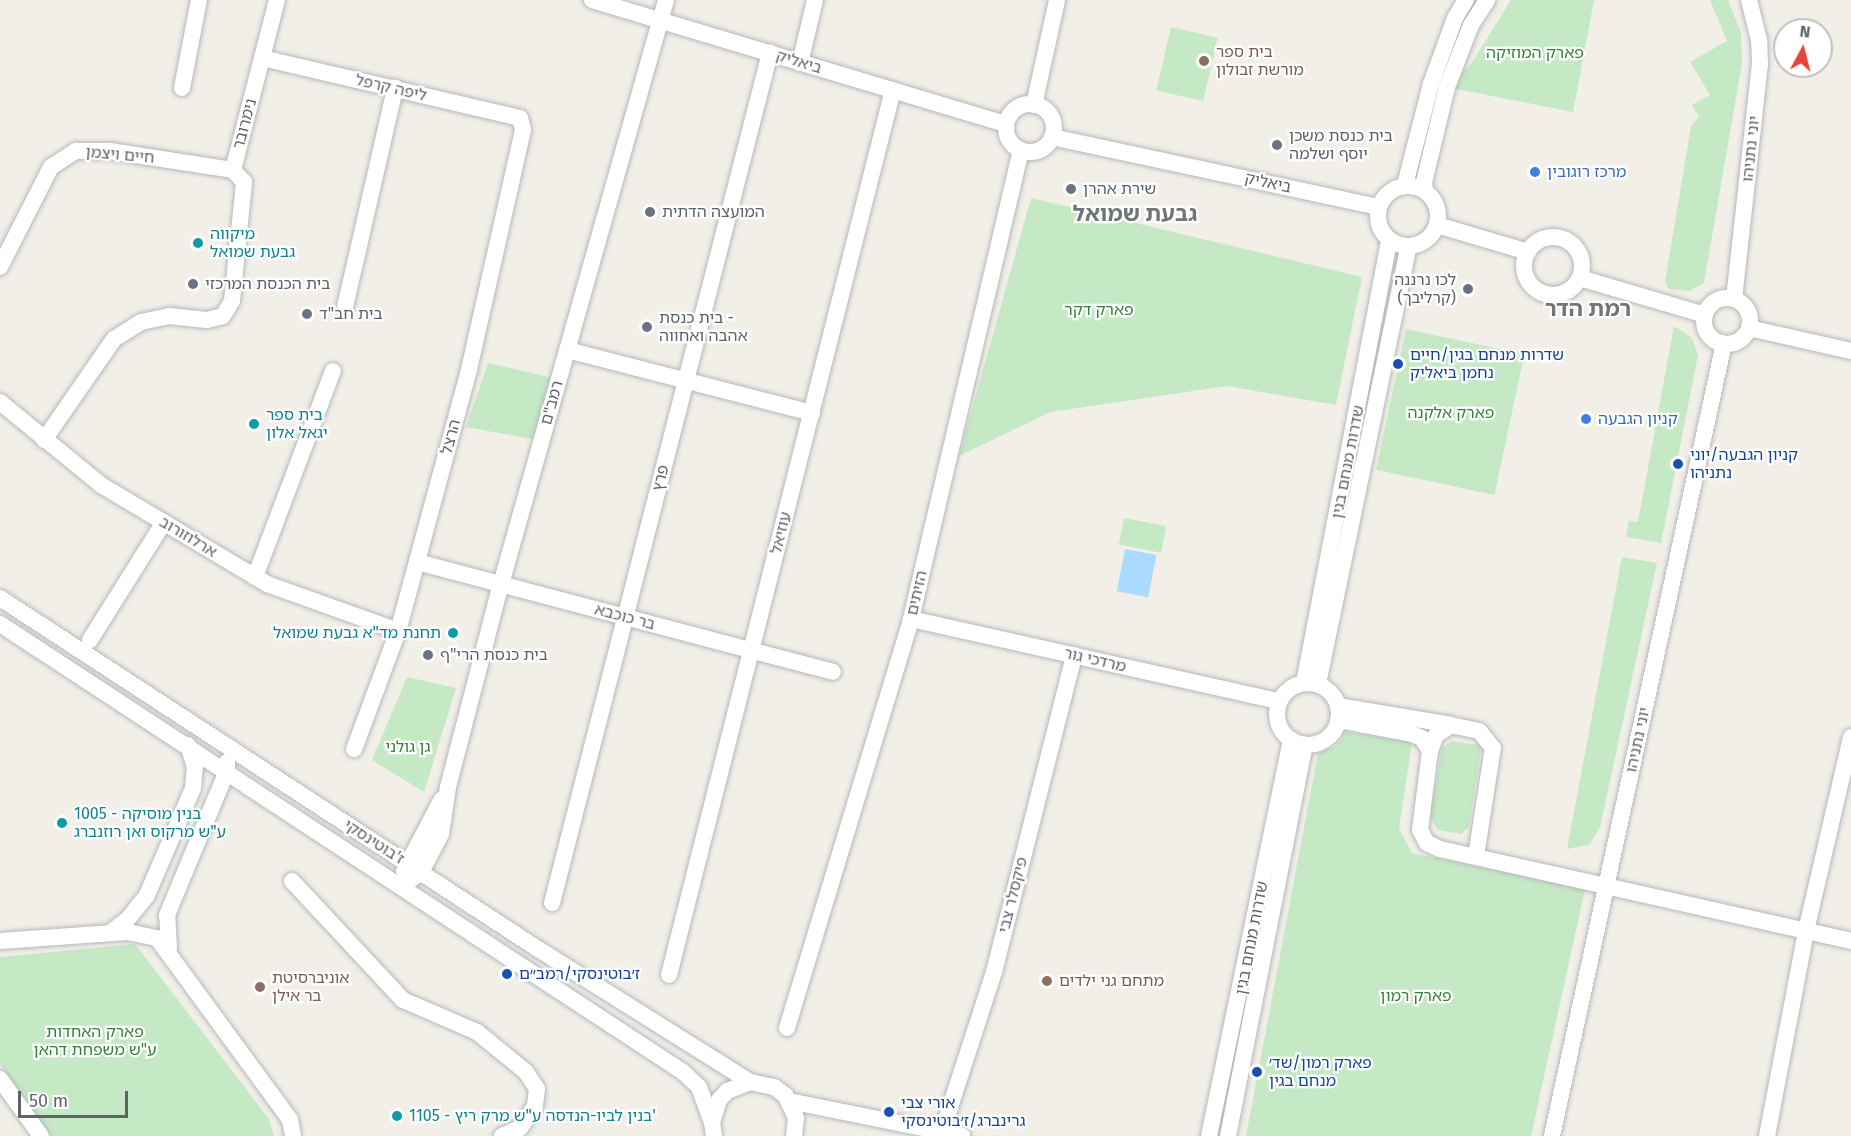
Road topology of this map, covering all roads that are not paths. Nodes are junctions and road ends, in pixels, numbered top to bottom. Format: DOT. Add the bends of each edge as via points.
graph roads {
  1 [pos="199,0"];
  2 [pos="277,0"];
  3 [pos="592,0"];
  4 [pos="666,0"];
  5 [pos="815,0"];
  6 [pos="1057,0"];
  7 [pos="1466,0"];
  8 [pos="1487,0"];
  9 [pos="1749,0"];
  10 [pos="661,21"];
  11 [pos="770,54"];
  12 [pos="262,58"];
  13 [pos="800,63"];
  14 [pos="182,88"];
  15 [pos="395,88"];
  16 [pos="893,90"];
  17 [pos="1034,105"];
  18 [pos="520,118"];
  19 [pos="1006,124"];
  20 [pos="1052,137"];
  21 [pos="1021,151"];
  22 [pos="232,170"];
  23 [pos="1405,185"];
  24 [pos="1425,190"];
  25 [pos="1378,207"];
  26 [pos="1437,225"];
  27 [pos="1389,240"];
  28 [pos="1409,246"];
  29 [pos="1528,252"];
  30 [pos="0,267"];
  31 [pos="1580,278"];
  32 [pos="1734,299"];
  33 [pos="345,307"];
  34 [pos="1705,315"];
  35 [pos="1749,328"];
  36 [pos="1724,343"];
  37 [pos="567,350"];
  38 [pos="1851,351"];
  39 [pos="333,371"];
  40 [pos="685,381"];
  41 [pos="0,402"];
  42 [pos="812,413"];
  43 [pos="44,440"];
  44 [pos="164,522"];
  45 [pos="417,562"];
  46 [pos="255,577"];
  47 [pos="501,584"];
  48 [pos="0,598"];
  49 [pos="625,617"];
  50 [pos="911,619"];
  51 [pos="0,624"];
  52 [pos="398,631"];
  53 [pos="90,640"];
  54 [pos="752,650"];
  55 [pos="1074,655"];
  56 [pos="833,672"];
  57 [pos="1311,684"];
  58 [pos="1280,701"];
  59 [pos="1338,713"];
  60 [pos="1451,725"];
  61 [pos="1851,738"];
  62 [pos="1298,742"];
  63 [pos="225,744"];
  64 [pos="188,745"];
  65 [pos="354,749"];
  66 [pos="1430,751"];
  67 [pos="227,771"];
  68 [pos="448,788"];
  69 [pos="255,790"];
  70 [pos="210,811"];
  71 [pos="1476,856"];
  72 [pos="405,862"];
  73 [pos="421,872"];
  74 [pos="292,881"];
  75 [pos="1608,884"];
  76 [pos="402,886"];
  77 [pos="552,903"];
  78 [pos="1806,931"];
  79 [pos="111,932"];
  80 [pos="0,941"];
  81 [pos="1851,941"];
  82 [pos="169,949"];
  83 [pos="669,975"];
  84 [pos="787,1028"];
  85 [pos="0,1079"];
  86 [pos="750,1082"];
  87 [pos="789,1101"];
  88 [pos="713,1129"];
  89 [pos="942,1132"];
  90 [pos="41,1136"];
  91 [pos="293,1136"];
  92 [pos="502,1136"];
  93 [pos="794,1136"];
  94 [pos="963,1136"];
  95 [pos="1209,1136"];
  96 [pos="1228,1136"];
  97 [pos="1552,1136"];
  98 [pos="1767,1136"];
  1 -- 14 [label="street"];
  2 -- 12 [label="street, נימרובר"];
  3 -- 10 [label="street, ביאליק"];
  4 -- 10 [label="street, רמב\"ם"];
  5 -- 13 [label="street"];
  6 -- 17 [label="street"];
  7 -- 23 [label="street" via="1455,18 1431,84"];
  8 -- 24 [label="street" via="1471,25 1447,87"];
  9 -- 32 [label="street, יוני נתניהו" via="1759,40 1760,64"];
  10 -- 11 [label="street, ביאליק"];
  10 -- 37 [label="street, רמב\"ם"];
  11 -- 13 [label="street, ביאליק"];
  11 -- 40 [label="street, פרץ"];
  12 -- 15 [label="street, ליפה קרפל"];
  12 -- 22 [label="street, נימרובר"];
  13 -- 16 [label="street, ביאליק"];
  15 -- 18 [label="street, ליפה קרפל"];
  15 -- 33 [label="street"];
  16 -- 19 [label="street, ביאליק"];
  16 -- 42 [label="street, עוזיאל"];
  17 -- 19 [label="street" via="1019,107"];
  17 -- 20 [label="street" via="1052,120"];
  18 -- 45 [label="street, הרצל" via="523,130 469,370"];
  19 -- 21 [label="street" via="1009,140"];
  20 -- 21 [label="street" via="1043,148"];
  20 -- 25 [label="street, ביאליק"];
  21 -- 50 [label="street, הזיתים"];
  22 -- 30 [label="street, חיים ויצמן" via="110,151 76,151 51,167"];
  22 -- 43 [label="street, נימרובר" via="244,182 232,301 223,316 207,320 169,316 141,322 114,339"];
  23 -- 24 [label="street"];
  23 -- 25 [label="street" via="1388,192"];
  24 -- 26 [label="street" via="1437,206"];
  25 -- 27 [label="street" via="1379,225"];
  26 -- 28 [label="street" via="1426,240"];
  26 -- 29 [label="street"];
  27 -- 28 [label="street"];
  27 -- 57 [label="street, שדרות מנחם בגין"];
  28 -- 57 [label="street, שדרות מנחם בגין"];
  29 -- 31 [label="street" via="1541,239 1559,237 1568,241 1580,253"];
  29 -- 31 [label="street" via="1525,271 1534,288 1543,293 1561,294"];
  31 -- 34 [label="street"];
  32 -- 34 [label="street" via="1718,300"];
  32 -- 35 [label="street" via="1748,312"];
  34 -- 36 [label="street" via="1707,330"];
  35 -- 36 [label="street" via="1740,340"];
  35 -- 38 [label="street"];
  36 -- 75 [label="street, יוני נתניהו"];
  37 -- 40 [label="street"];
  37 -- 47 [label="street, רמב\"ם"];
  39 -- 46 [label="street"];
  40 -- 42 [label="street"];
  40 -- 49 [label="street, פרץ"];
  41 -- 43 [label="street, ארלוזורוב"];
  42 -- 54 [label="street, עוזיאל"];
  43 -- 44 [label="street, ארלוזורוב" via="101,485"];
  44 -- 46 [label="street, ארלוזורוב"];
  44 -- 53 [label="street"];
  45 -- 47 [label="street, בר כוכבא"];
  45 -- 52 [label="street, הרצל"];
  46 -- 52 [label="street, ארלוזורוב"];
  47 -- 49 [label="street, בר כוכבא"];
  47 -- 68 [label="street, רמב\"ם"];
  48 -- 63 [label="street, ז'בוטינסקי"];
  49 -- 54 [label="street, בר כוכבא"];
  49 -- 77 [label="street, פרץ"];
  50 -- 55 [label="street, מרדכי גור"];
  50 -- 84 [label="street, הזיתים"];
  51 -- 64 [label="street, ז'בוטינסקי"];
  52 -- 65 [label="street, הרצל"];
  54 -- 56 [label="street, בר כוכבא"];
  54 -- 83 [label="street, עוזיאל"];
  55 -- 58 [label="street, מרדכי גור"];
  55 -- 89 [label="street, פיקסלר צבי" via="994,972"];
  57 -- 58 [label="street" via="1294,686"];
  57 -- 59 [label="street" via="1334,697"];
  58 -- 62 [label="street" via="1277,718"];
  59 -- 60 [label="street"];
  59 -- 62 [label="street" via="1330,735"];
  59 -- 66 [label="street" via="1422,738"];
  60 -- 66 [label="street" via="1436,735"];
  60 -- 71 [label="street" via="1479,731 1493,747"];
  61 -- 78 [label="street"];
  62 -- 95 [label="street, שדרות מנחם בגין"];
  62 -- 96 [label="street, שדרות מנחם בגין"];
  63 -- 67 [label="street"];
  63 -- 72 [label="street, ז'בוטינסקי"];
  64 -- 67 [label="street, ז'בוטינסקי"];
  64 -- 79 [label="street" via="195,767 193,788 147,895 127,920"];
  66 -- 71 [label="street" via="1420,830 1427,843"];
  67 -- 69 [label="street, ז'בוטינסקי"];
  67 -- 70 [label="street"];
  68 -- 72 [label="street, רמב\"ם"];
  68 -- 73 [label="street, רמב\"ם" via="441,834"];
  69 -- 70 [label="street" via="232,791"];
  69 -- 76 [label="street, ז'בוטינסקי"];
  70 -- 82 [label="street" via="167,915"];
  71 -- 75 [label="street"];
  72 -- 73 [label="street, ז'בוטינסקי"];
  72 -- 76 [label="street, רמב\"ם"];
  73 -- 76 [label="street, רמב\"ם"];
  73 -- 86 [label="street, ז'בוטינסקי"];
  74 -- 92 [label="street" via="403,1000 477,1032 526,1072 537,1089 535,1106 520,1128"];
  75 -- 78 [label="street"];
  75 -- 97 [label="street, יוני נתניהו"];
  76 -- 88 [label="street, ז'בוטינסקי" via="683,1072 699,1087"];
  78 -- 81 [label="street"];
  78 -- 98 [label="street"];
  79 -- 80 [label="street"];
  79 -- 82 [label="street" via="143,933 157,938"];
  82 -- 91 [label="street" via="290,1120"];
  85 -- 90 [label="street"];
  86 -- 87 [label="street, ז'בוטינסקי" via="774,1087"];
  86 -- 88 [label="street" via="727,1091 719,1100"];
  87 -- 89 [label="street"];
  87 -- 93 [label="street" via="796,1118"];
  89 -- 94 [label="street"];
}
